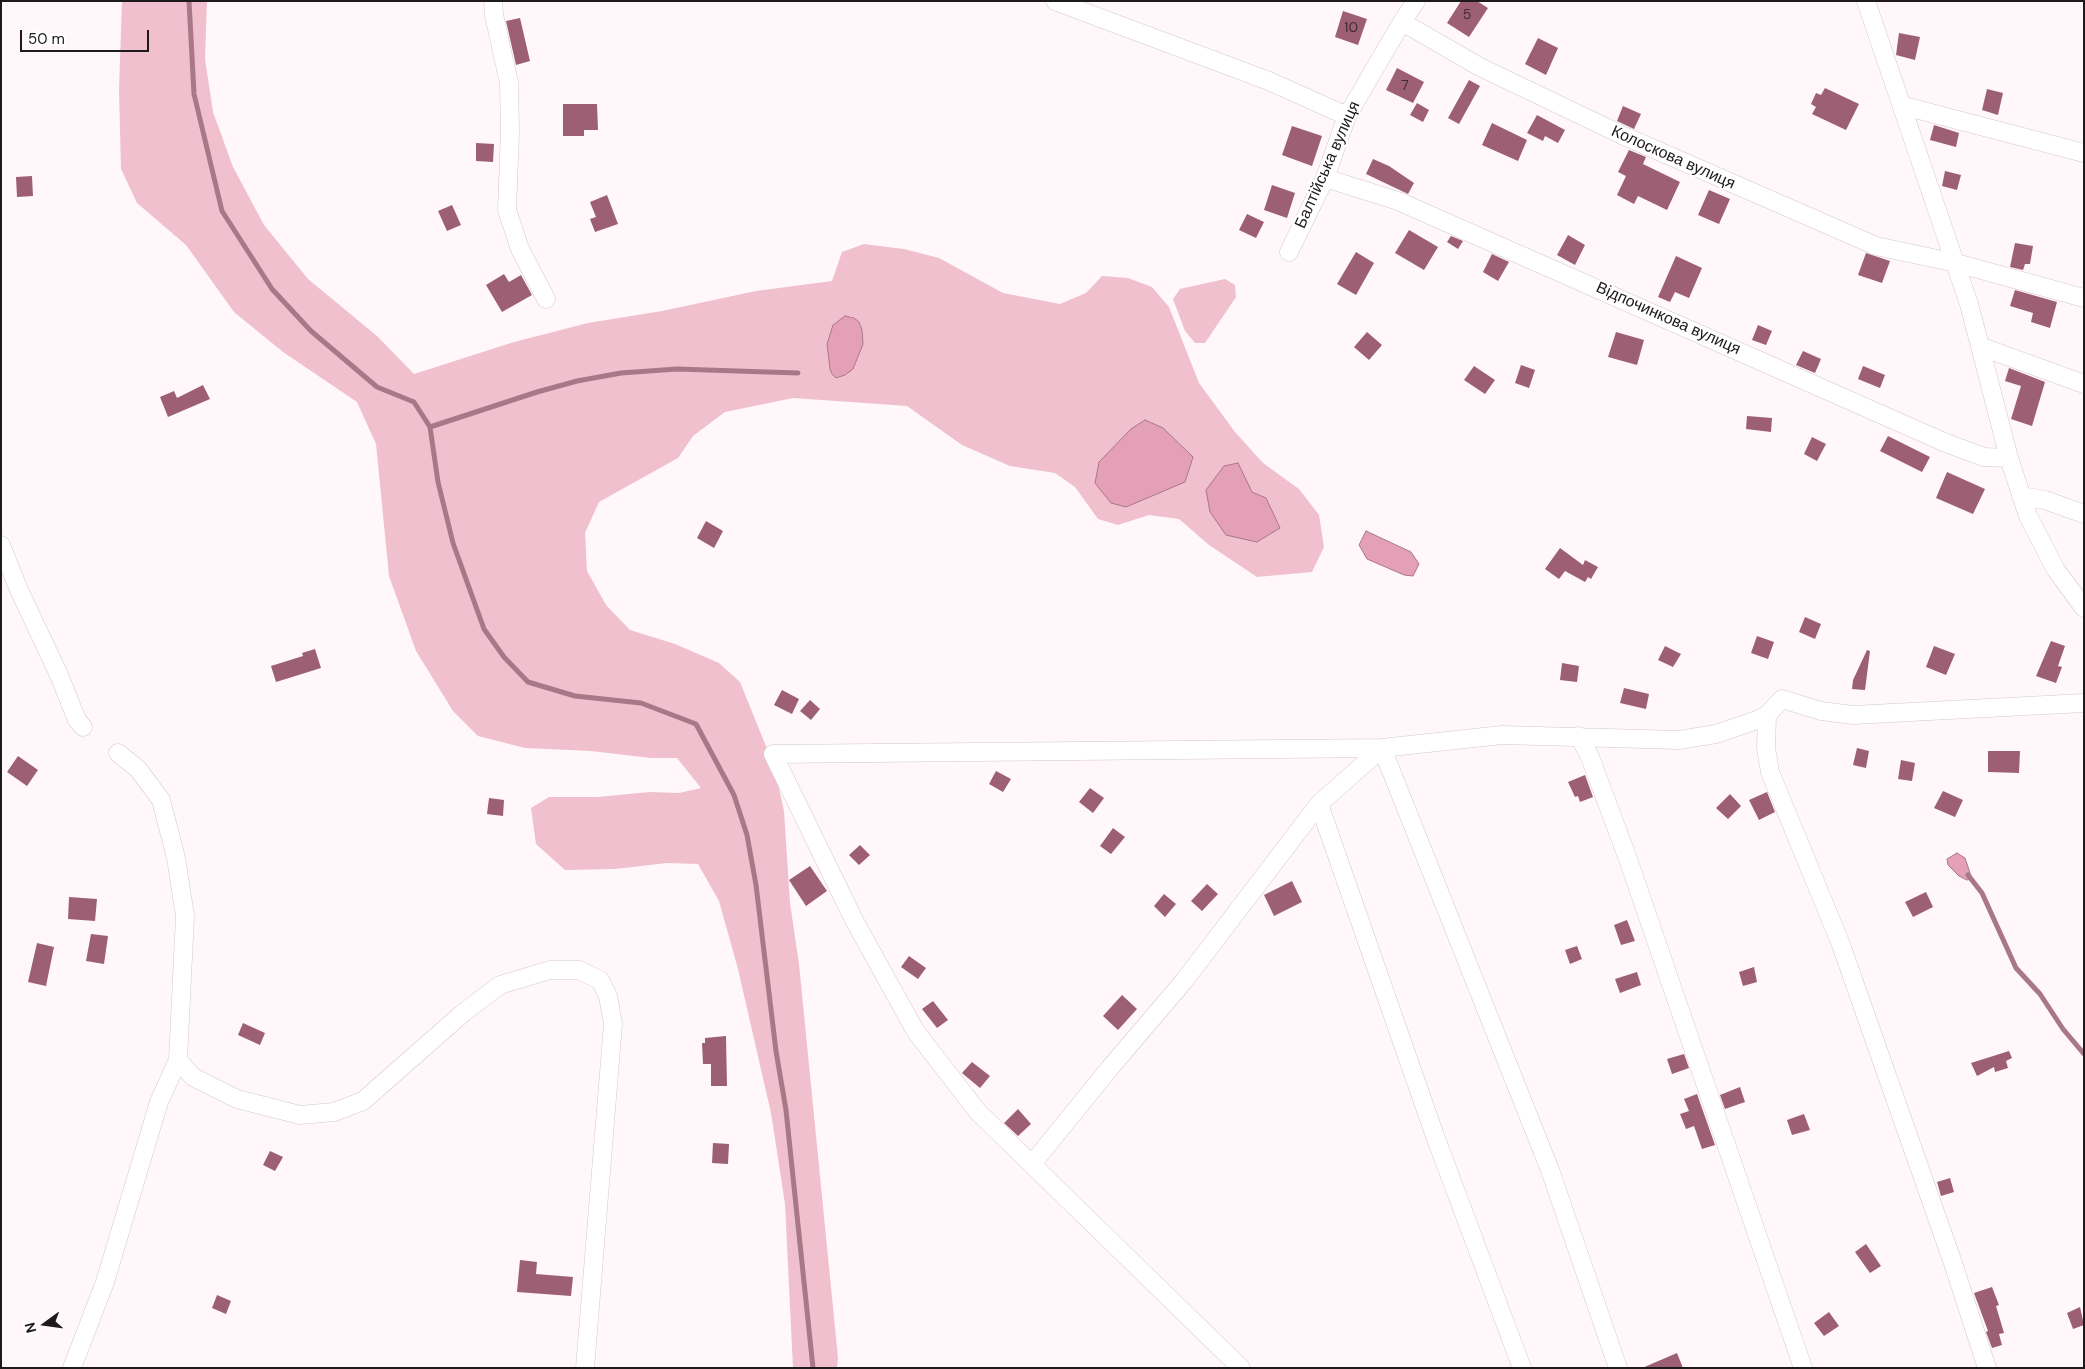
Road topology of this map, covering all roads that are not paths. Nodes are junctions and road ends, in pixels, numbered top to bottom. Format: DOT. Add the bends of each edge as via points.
graph roads {
  1 [pos="493,1"];
  2 [pos="1055,1"];
  3 [pos="1416,1"];
  4 [pos="1864,2"];
  5 [pos="1402,22"];
  6 [pos="1904,106"];
  7 [pos="1348,116"];
  8 [pos="2084,153"];
  9 [pos="1325,178"];
  10 [pos="1289,252"];
  11 [pos="1956,263"];
  12 [pos="2084,298"];
  13 [pos="546,299"];
  14 [pos="1982,347"];
  15 [pos="2084,384"];
  16 [pos="2009,458"];
  17 [pos="2021,496"];
  18 [pos="2084,514"];
  19 [pos="1,545"];
  20 [pos="2084,608"];
  21 [pos="2084,702"];
  22 [pos="1767,715"];
  23 [pos="83,727"];
  24 [pos="1579,736"];
  25 [pos="1382,748"];
  26 [pos="118,753"];
  27 [pos="1319,804"];
  28 [pos="178,1060"];
  29 [pos="1032,1164"];
  30 [pos="72,1368"];
  31 [pos="585,1368"];
  32 [pos="1241,1368"];
  33 [pos="1522,1368"];
  34 [pos="1618,1368"];
  35 [pos="1803,1368"];
  36 [pos="1987,1368"];
  1 -- 13 [label="street" via="509,83 507,210 520,249"];
  2 -- 7 [label="street" via="1269,81"];
  3 -- 5 [label="street, Балтійська вулиця"];
  4 -- 6 [label="street"];
  5 -- 7 [label="street, Балтійська вулиця"];
  5 -- 11 [label="street, Колоскова вулиця" via="1480,66 1756,195 1876,246"];
  6 -- 8 [label="street"];
  6 -- 11 [label="street"];
  7 -- 9 [label="street, Балтійська вулиця"];
  9 -- 10 [label="street, Балтійська вулиця"];
  9 -- 16 [label="street, Відпочинкова вулиця" via="1398,201 1946,443 1984,457"];
  11 -- 12 [label="street, Колоскова вулиця"];
  11 -- 14 [label="street"];
  14 -- 15 [label="street"];
  14 -- 16 [label="street"];
  16 -- 17 [label="street"];
  17 -- 18 [label="street"];
  17 -- 20 [label="street" via="2048,555"];
  19 -- 23 [label="street" via="77,720"];
  21 -- 22 [label="street" via="1853,715 1821,711 1782,699"];
  22 -- 24 [label="street" via="1716,734 1688,740"];
  22 -- 36 [label="street" via="1766,748 1770,772 1840,942"];
  24 -- 25 [label="street" via="1502,736"];
  24 -- 35 [label="street" via="1628,859"];
  25 -- 27 [label="street"];
  25 -- 29 [label="street" via="773,754 855,922 916,1032 978,1112"];
  25 -- 34 [label="street" via="1550,1170"];
  26 -- 28 [label="street" via="138,769 161,800 176,858 185,916"];
  27 -- 29 [label="street" via="1189,974"];
  27 -- 33 [label="street" via="1435,1136"];
  28 -- 30 [label="street" via="158,1102 105,1282"];
  28 -- 31 [label="street" via="193,1077 237,1099 300,1115 334,1112 363,1101 463,1013 500,985 550,970 579,970 600,980 608,996 613,1024"];
  29 -- 32 [label="street"];
}
